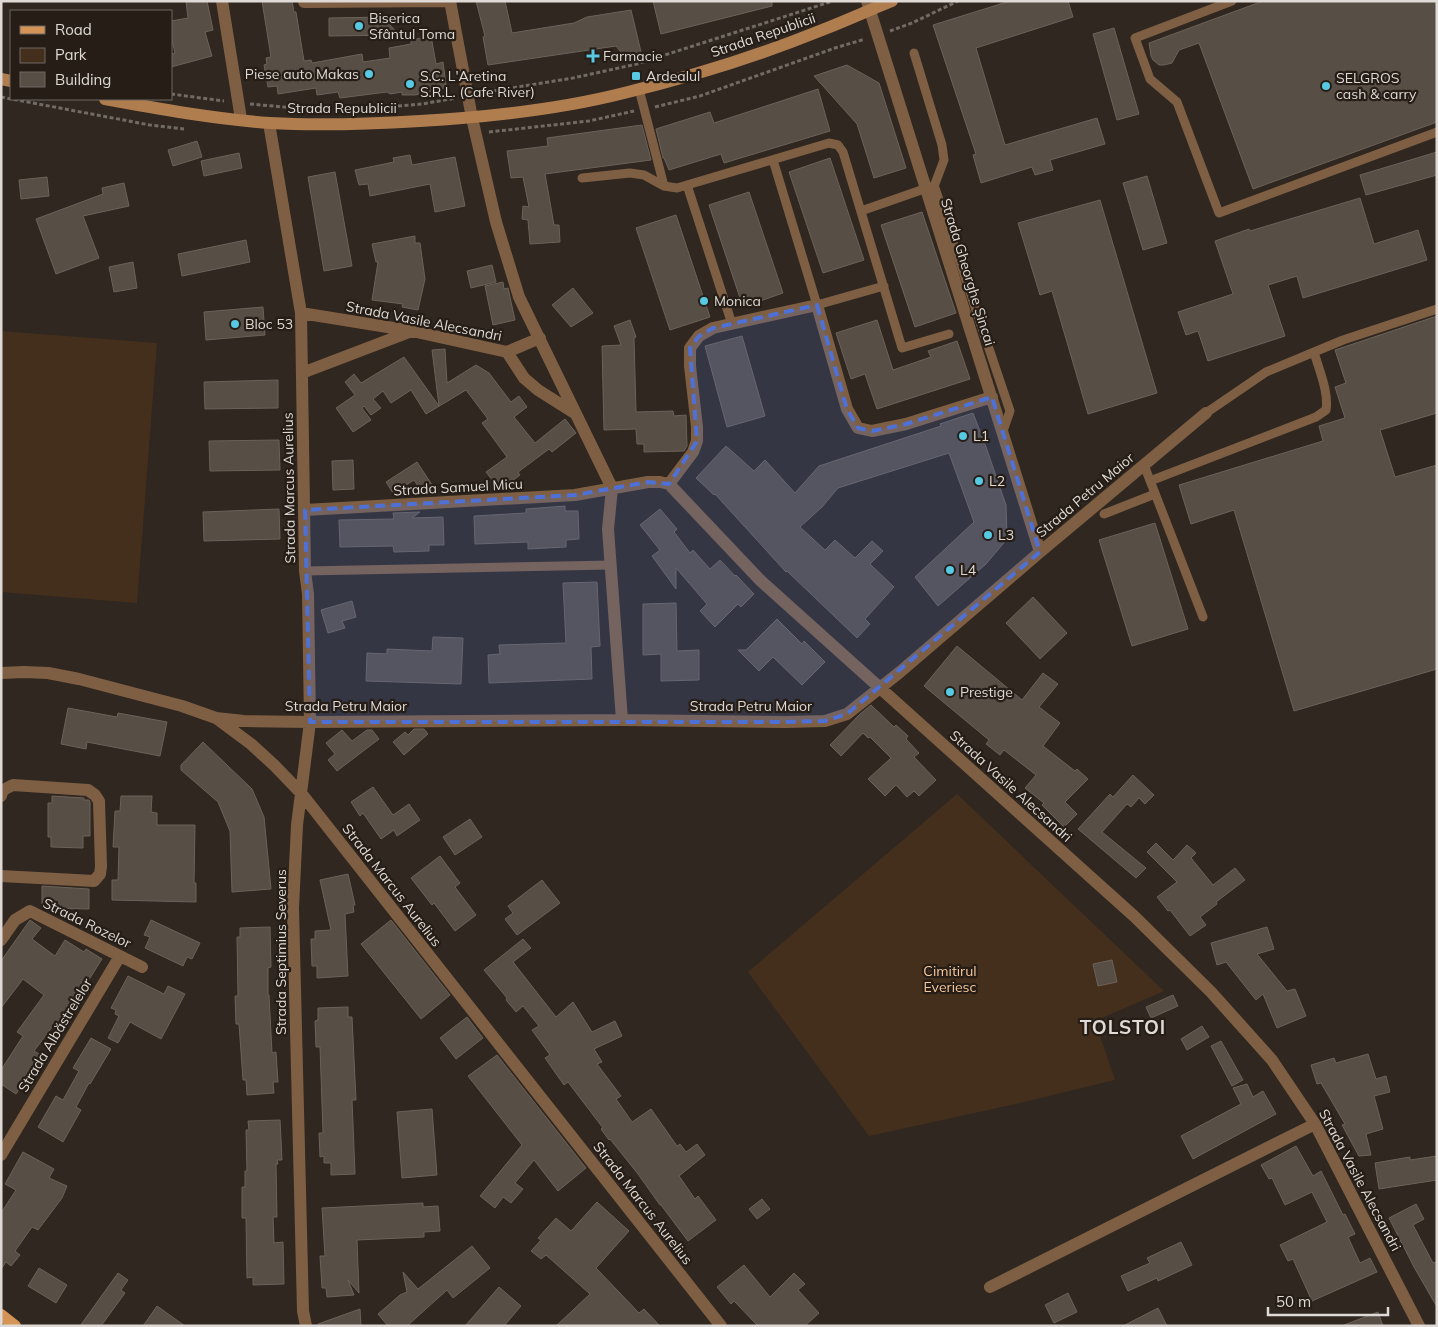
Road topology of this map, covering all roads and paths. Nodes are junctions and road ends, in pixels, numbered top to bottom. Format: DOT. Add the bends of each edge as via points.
graph roads {
  1 [pos="222,1"];
  2 [pos="450,1"];
  3 [pos="833,1"];
  4 [pos="892,1"];
  5 [pos="1232,1"];
  6 [pos="304,2"];
  7 [pos="869,6"];
  8 [pos="914,53"];
  9 [pos="639,90"];
  10 [pos="172,94"];
  11 [pos="468,96"];
  12 [pos="111,100"];
  13 [pos="238,102"];
  14 [pos="393,107"];
  15 [pos="335,109"];
  16 [pos="472,118"];
  17 [pos="241,119"];
  18 [pos="268,123"];
  19 [pos="1437,132"];
  20 [pos="773,160"];
  21 [pos="582,178"];
  22 [pos="687,185"];
  23 [pos="664,186"];
  24 [pos="930,190"];
  25 [pos="861,211"];
  26 [pos="884,286"];
  27 [pos="816,305"];
  28 [pos="1437,309"];
  29 [pos="300,313"];
  30 [pos="732,324"];
  31 [pos="412,331"];
  32 [pos="949,334"];
  33 [pos="540,338"];
  34 [pos="507,352"];
  35 [pos="1314,352"];
  36 [pos="302,373"];
  37 [pos="992,397"];
  38 [pos="1206,413"];
  39 [pos="577,414"];
  40 [pos="1003,431"];
  41 [pos="1144,465"];
  42 [pos="1150,481"];
  43 [pos="669,484"];
  44 [pos="612,488"];
  45 [pos="1155,494"];
  46 [pos="305,510"];
  47 [pos="1104,514"];
  48 [pos="1040,552"];
  49 [pos="611,565"];
  50 [pos="305,571"];
  51 [pos="1203,617"];
  52 [pos="1,673"];
  53 [pos="879,688"];
  54 [pos="216,718"];
  55 [pos="622,720"];
  56 [pos="310,722"];
  57 [pos="301,793"];
  58 [pos="1,796"];
  59 [pos="1,876"];
  60 [pos="1,940"];
  61 [pos="120,956"];
  62 [pos="142,967"];
  63 [pos="1315,1124"];
  64 [pos="1,1155"];
  65 [pos="990,1287"];
  66 [pos="1,1315"];
  67 [pos="15,1326"];
  68 [pos="306,1326"];
  69 [pos="720,1326"];
  70 [pos="1419,1326"];
  1 -- 13 [label="street"];
  2 -- 6 [label="street"];
  2 -- 11 [label="street"];
  3 -- 11 [label="path" via="637,64"];
  4 -- 7 [label="main road, Strada Republicii"];
  5 -- 19 [label="lane" via="1135,38 1150,79 1177,102 1219,213"];
  7 -- 9 [label="main road, Strada Republicii" via="814,34"];
  7 -- 24 [label="street, Strada Gheorghe Șincai"];
  8 -- 24 [label="lane" via="944,160"];
  9 -- 16 [label="main road, Strada Republicii" via="560,106"];
  9 -- 23 [label="lane"];
  10 -- 13 [label="path"];
  11 -- 14 [label="path"];
  11 -- 16 [label="street"];
  12 -- 17 [label="main road, Strada Republicii"];
  13 -- 15 [label="path"];
  13 -- 17 [label="street"];
  16 -- 18 [label="main road, Strada Republicii" via="342,125"];
  16 -- 33 [label="street" via="496,222 520,297"];
  17 -- 18 [label="main road, Strada Republicii"];
  18 -- 29 [label="street"];
  20 -- 22 [label="lane"];
  20 -- 25 [label="lane" via="829,143 838,145"];
  20 -- 27 [label="lane"];
  21 -- 23 [label="lane" via="630,173 644,175"];
  22 -- 23 [label="lane" via="677,188"];
  22 -- 30 [label="lane"];
  24 -- 25 [label="lane"];
  24 -- 37 [label="street, Strada Gheorghe Șincai"];
  24 -- 40 [label="lane" via="1010,411"];
  25 -- 26 [label="lane"];
  26 -- 27 [label="lane"];
  26 -- 32 [label="lane" via="902,348"];
  27 -- 30 [label="street"];
  27 -- 37 [label="street" via="847,409 858,428 872,430 906,424"];
  28 -- 35 [label="lane"];
  29 -- 31 [label="street, Strada Vasile Alecsandri"];
  29 -- 36 [label="street"];
  30 -- 43 [label="street" via="713,328 699,336 690,348 697,441 693,452"];
  31 -- 34 [label="street, Strada Vasile Alecsandri"];
  31 -- 36 [label="street"];
  33 -- 34 [label="street, Strada Vasile Alecsandri"];
  33 -- 39 [label="street"];
  34 -- 39 [label="street" via="524,378"];
  35 -- 38 [label="lane" via="1266,372"];
  35 -- 42 [label="lane" via="1325,392 1326,410 1316,417"];
  36 -- 46 [label="street, Strada Marcus Aurelius"];
  37 -- 40 [label="street, Strada Gheorghe Șincai"];
  38 -- 41 [label="street, Strada Petru Maior"];
  39 -- 44 [label="street"];
  40 -- 48 [label="street, Strada Gheorghe Șincai"];
  41 -- 42 [label="lane"];
  41 -- 48 [label="street, Strada Petru Maior"];
  42 -- 45 [label="lane"];
  43 -- 44 [label="street" via="648,482"];
  43 -- 53 [label="street, Strada Vasile Alecsandri" via="761,581"];
  44 -- 46 [label="street, Strada Samuel Micu" via="574,495"];
  44 -- 49 [label="street" via="608,529"];
  45 -- 47 [label="lane"];
  45 -- 51 [label="lane"];
  46 -- 50 [label="street, Strada Marcus Aurelius"];
  48 -- 53 [label="street, Strada Petru Maior"];
  49 -- 50 [label="lane"];
  49 -- 55 [label="street"];
  50 -- 56 [label="street, Strada Marcus Aurelius"];
  52 -- 54 [label="street" via="24,672 79,679"];
  53 -- 55 [label="street, Strada Petru Maior" via="847,714 824,720"];
  53 -- 63 [label="street, Strada Vasile Alecsandri" via="1135,917 1211,992 1272,1060"];
  54 -- 56 [label="street, Strada Petru Maior"];
  54 -- 57 [label="street" via="257,750"];
  55 -- 56 [label="street, Strada Petru Maior"];
  56 -- 57 [label="street, Strada Marcus Aurelius"];
  57 -- 68 [label="street, Strada Septimius Severus" via="293,908 303,1311"];
  57 -- 69 [label="street, Strada Marcus Aurelius"];
  58 -- 59 [label="street" via="5,788 13,785 88,790 99,801 101,866 94,881"];
  60 -- 61 [label="street, Strada Rozelor" via="15,920 30,911"];
  61 -- 62 [label="street, Strada Rozelor"];
  61 -- 64 [label="street, Strada Albăstrelelor"];
  63 -- 65 [label="street"];
  63 -- 70 [label="street, Strada Vasile Alecsandri"];
  66 -- 67 [label="main road"];
}
